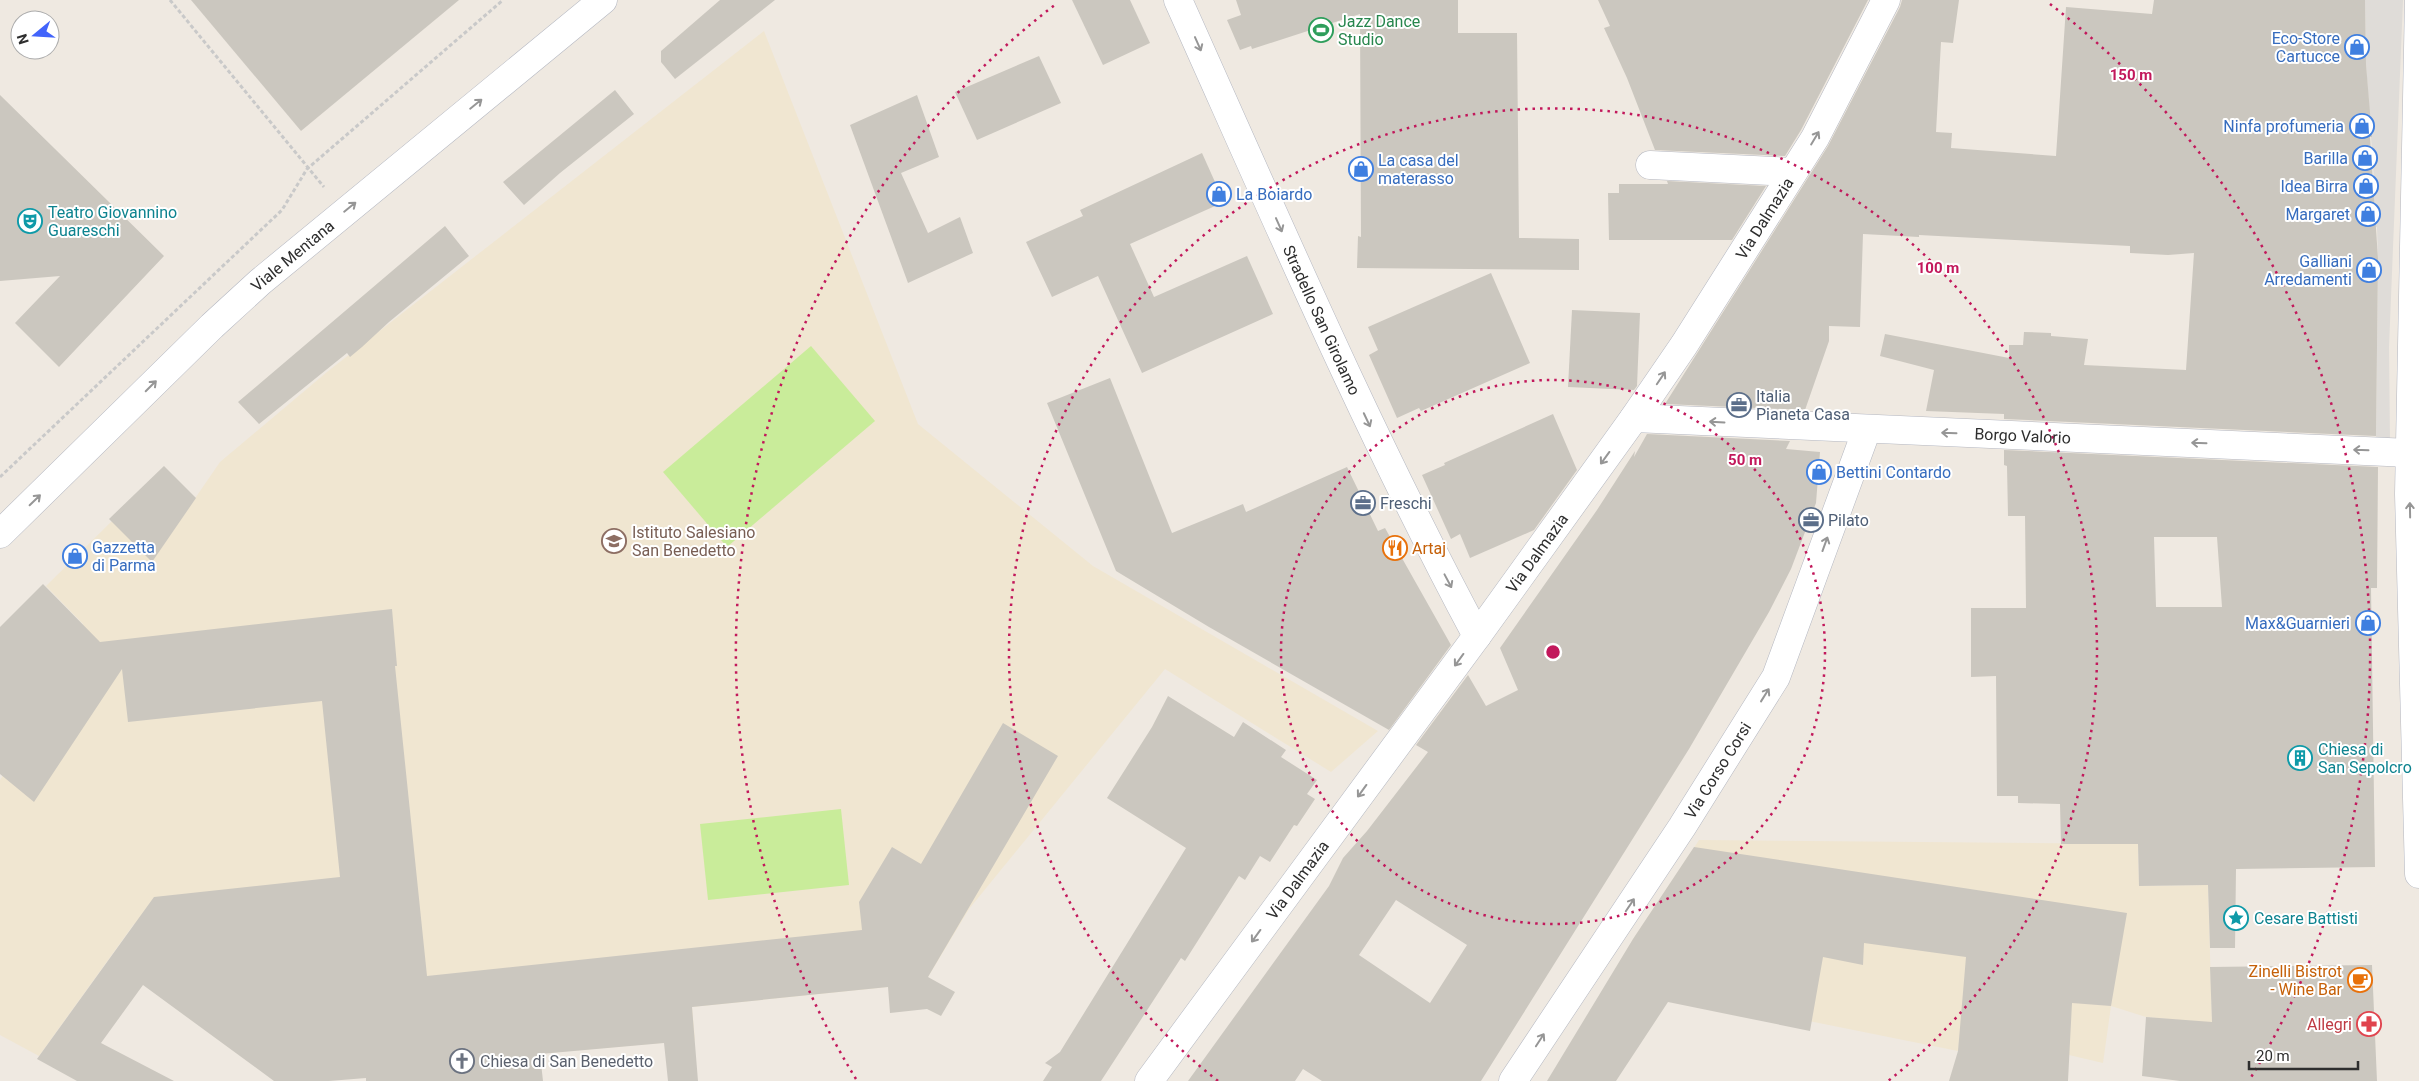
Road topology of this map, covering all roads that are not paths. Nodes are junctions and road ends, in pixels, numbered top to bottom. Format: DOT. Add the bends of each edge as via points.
graph roads {
  1 [pos="603,0"];
  2 [pos="1178,0"];
  3 [pos="1886,0"];
  4 [pos="2419,0"];
  5 [pos="2419,141"];
  6 [pos="1650,165"];
  7 [pos="2414,169"];
  8 [pos="1794,172"];
  9 [pos="1634,418"];
  10 [pos="1867,429"];
  11 [pos="2410,452"];
  12 [pos="0,534"];
  13 [pos="1477,636"];
  14 [pos="2419,874"];
  15 [pos="1149,1081"];
  16 [pos="1513,1081"];
  12 -- 1 [label="street, Viale Mentana, one-way" via="260,282"];
  2 -- 13 [label="street, Stradello San Girolamo, one-way" via="1367,419"];
  8 -- 3 [label="street, Via Dalmazia, one-way"];
  4 -- 7 [label="street"];
  5 -- 7 [label="street"];
  6 -- 8 [label="street"];
  7 -- 11 [label="street"];
  9 -- 8 [label="street, Via Dalmazia, one-way"];
  10 -- 9 [label="street, Borgo Valorio, one-way"];
  9 -- 13 [label="street, Via Dalmazia, one-way"];
  11 -- 10 [label="street, Borgo Valorio, one-way"];
  16 -- 10 [label="street, Via Corso Corsi, one-way" via="1682,827 1776,677"];
  14 -- 11 [label="street, one-way"];
  13 -- 15 [label="street, Via Dalmazia, one-way"];
}
